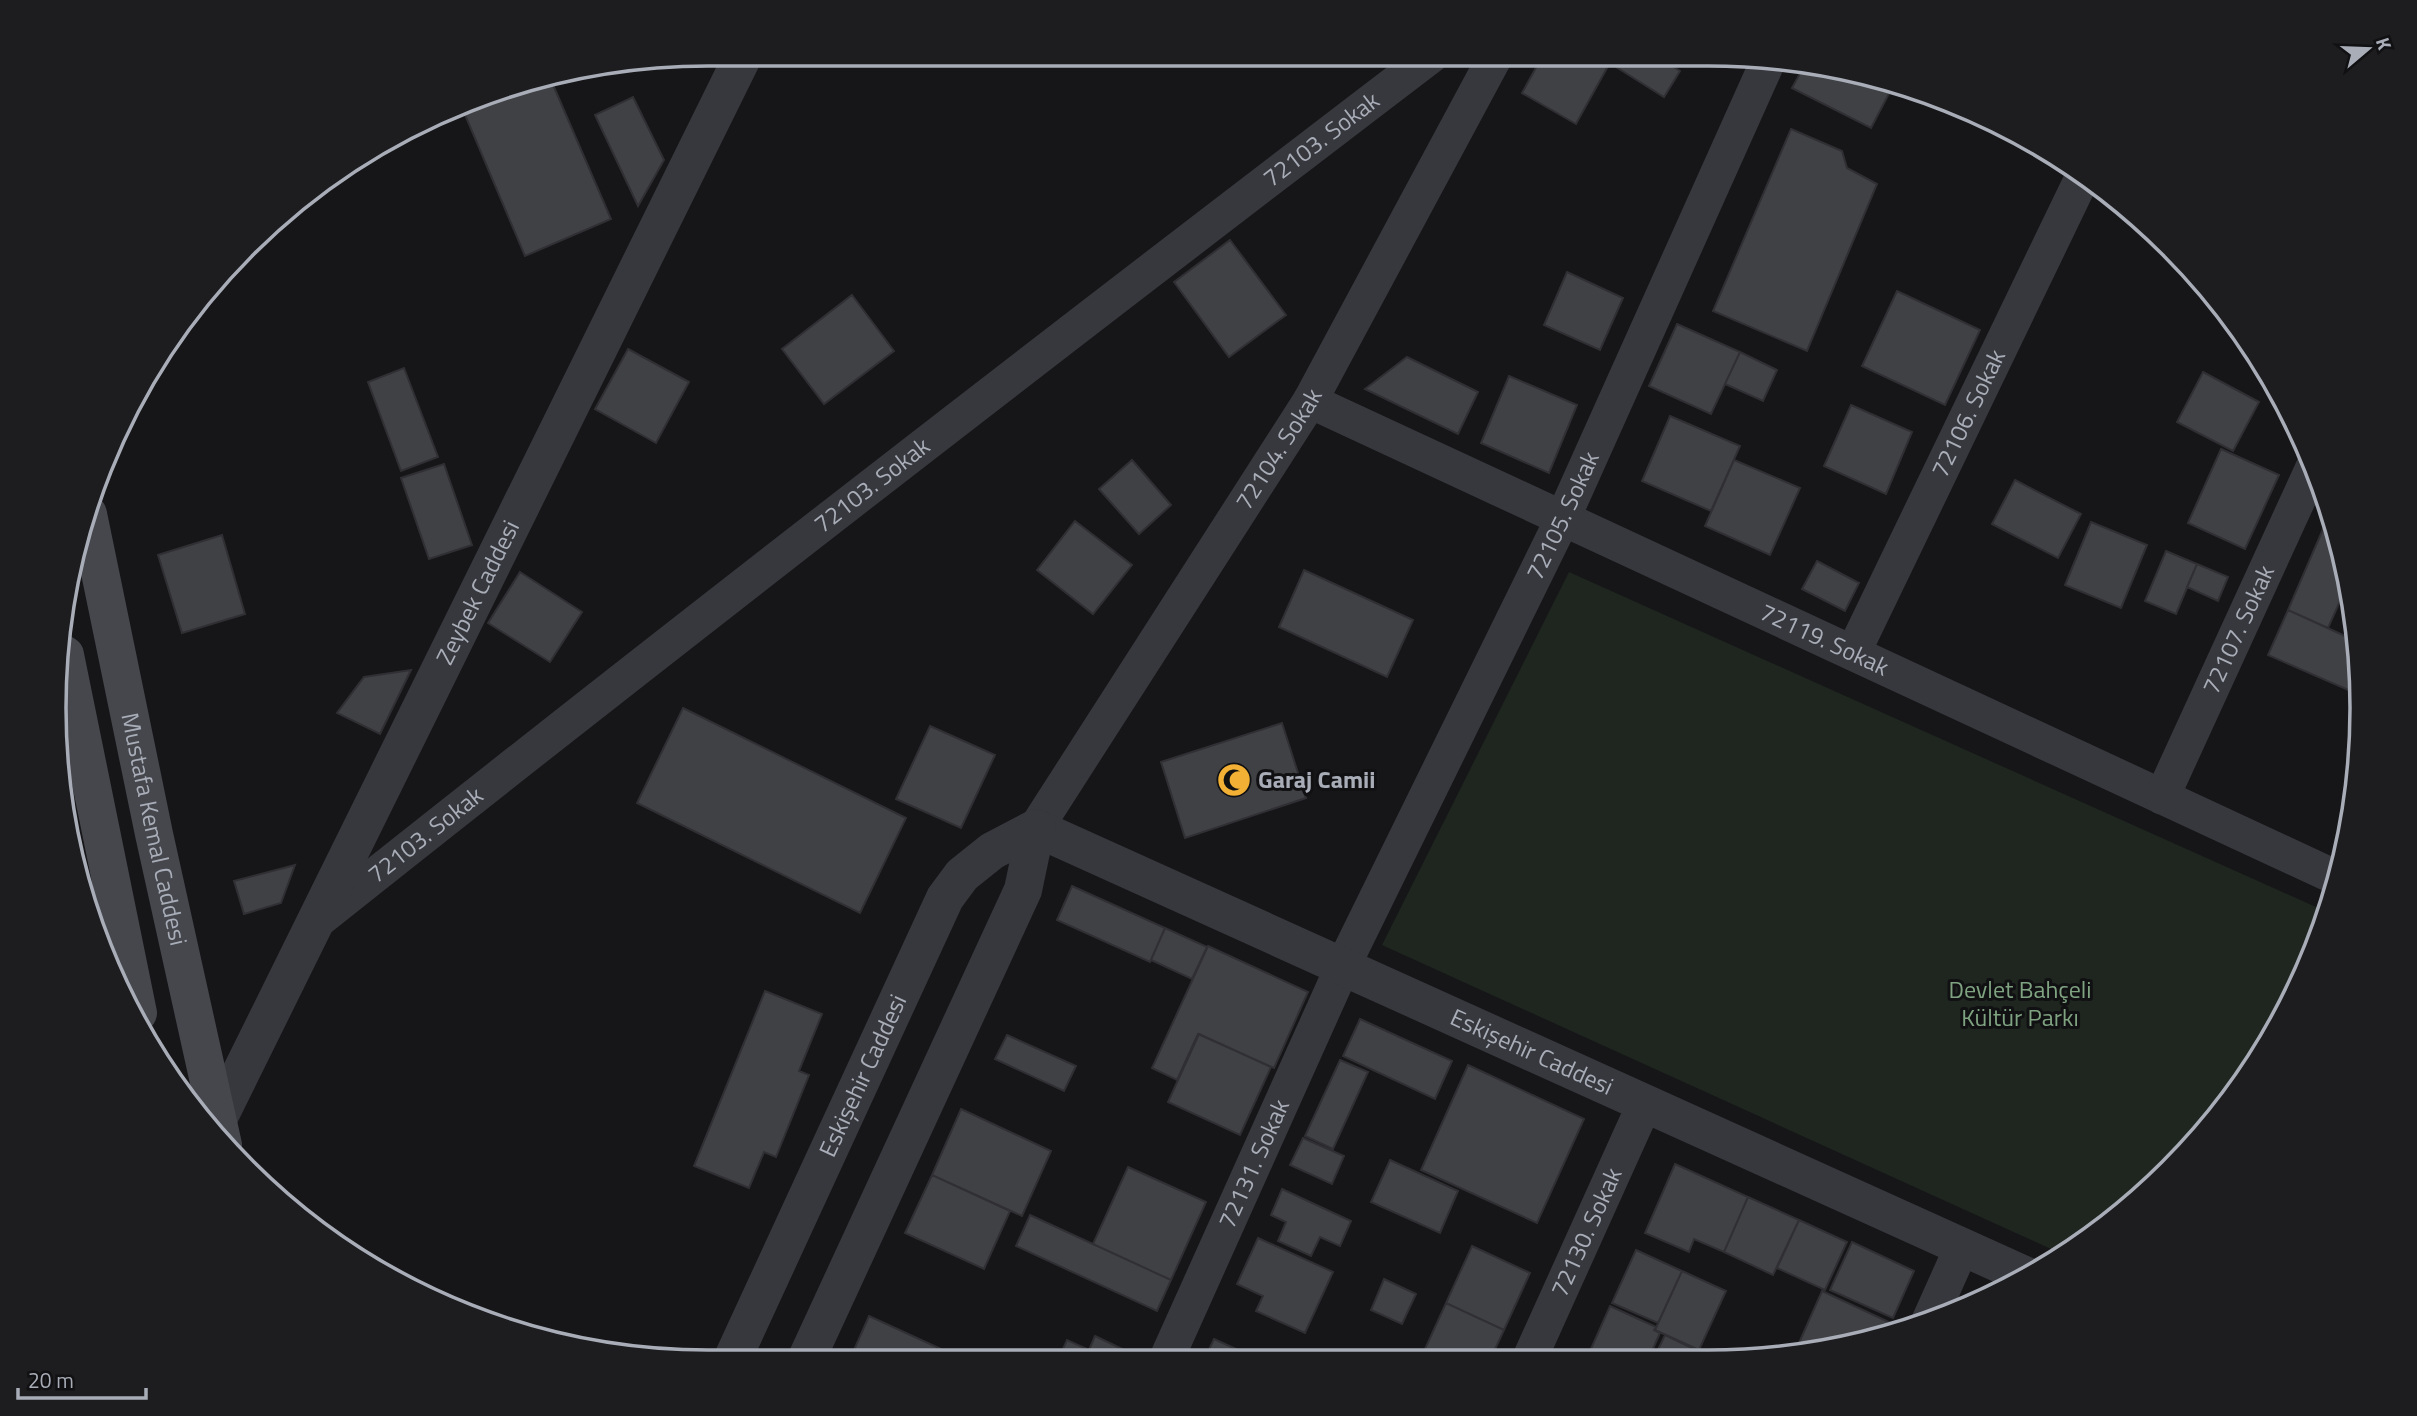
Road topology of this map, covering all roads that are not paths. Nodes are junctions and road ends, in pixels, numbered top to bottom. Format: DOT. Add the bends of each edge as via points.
graph roads {
  1 [pos="738,66"];
  2 [pos="1418,66"];
  3 [pos="1490,66"];
  4 [pos="1764,69"];
  5 [pos="2079,185"];
  6 [pos="1310,401"];
  7 [pos="2308,479"];
  8 [pos="1563,519"];
  9 [pos="92,531"];
  10 [pos="1853,653"];
  11 [pos="67,683"];
  12 [pos="73,762"];
  13 [pos="2162,797"];
  14 [pos="1036,828"];
  15 [pos="2329,874"];
  16 [pos="316,922"];
  17 [pos="1343,966"];
  18 [pos="132,990"];
  19 [pos="1645,1103"];
  20 [pos="214,1116"];
  21 [pos="221,1125"];
  22 [pos="1962,1247"];
  23 [pos="2016,1271"];
  24 [pos="1934,1308"];
  25 [pos="737,1350"];
  26 [pos="811,1350"];
  27 [pos="1170,1350"];
  28 [pos="1534,1350"];
  1 -- 16 [label="street, Zeybek Caddesi"];
  2 -- 16 [label="street, 72103. Sokak" via="578,713"];
  3 -- 6 [label="street, 72104. Sokak"];
  4 -- 8 [label="street, 72105. Sokak"];
  5 -- 10 [label="street, 72106. Sokak"];
  6 -- 8 [label="street, 72119. Sokak"];
  6 -- 14 [label="street, 72104. Sokak"];
  7 -- 13 [label="street, 72107. Sokak"];
  8 -- 10 [label="street, 72119. Sokak"];
  8 -- 17 [label="street, 72105. Sokak"];
  9 -- 20 [label="main road, Mustafa Kemal Caddesi"];
  10 -- 13 [label="street, 72119. Sokak"];
  11 -- 12 [label="main road, Mustafa Kemal Caddesi"];
  12 -- 18 [label="main road, Mustafa Kemal Caddesi"];
  13 -- 15 [label="street, 72119. Sokak"];
  14 -- 17 [label="street, Eskişehir Caddesi"];
  14 -- 25 [label="street, Eskişehir Caddesi" via="992,851 962,875 945,898"];
  14 -- 26 [label="street" via="1023,890"];
  16 -- 21 [label="street, Zeybek Caddesi"];
  17 -- 19 [label="street, Eskişehir Caddesi"];
  17 -- 27 [label="street, 72131. Sokak"];
  19 -- 22 [label="street, Eskişehir Caddesi"];
  19 -- 28 [label="street, 72130. Sokak"];
  22 -- 23 [label="street, Eskişehir Caddesi"];
  22 -- 24 [label="street"];
}
